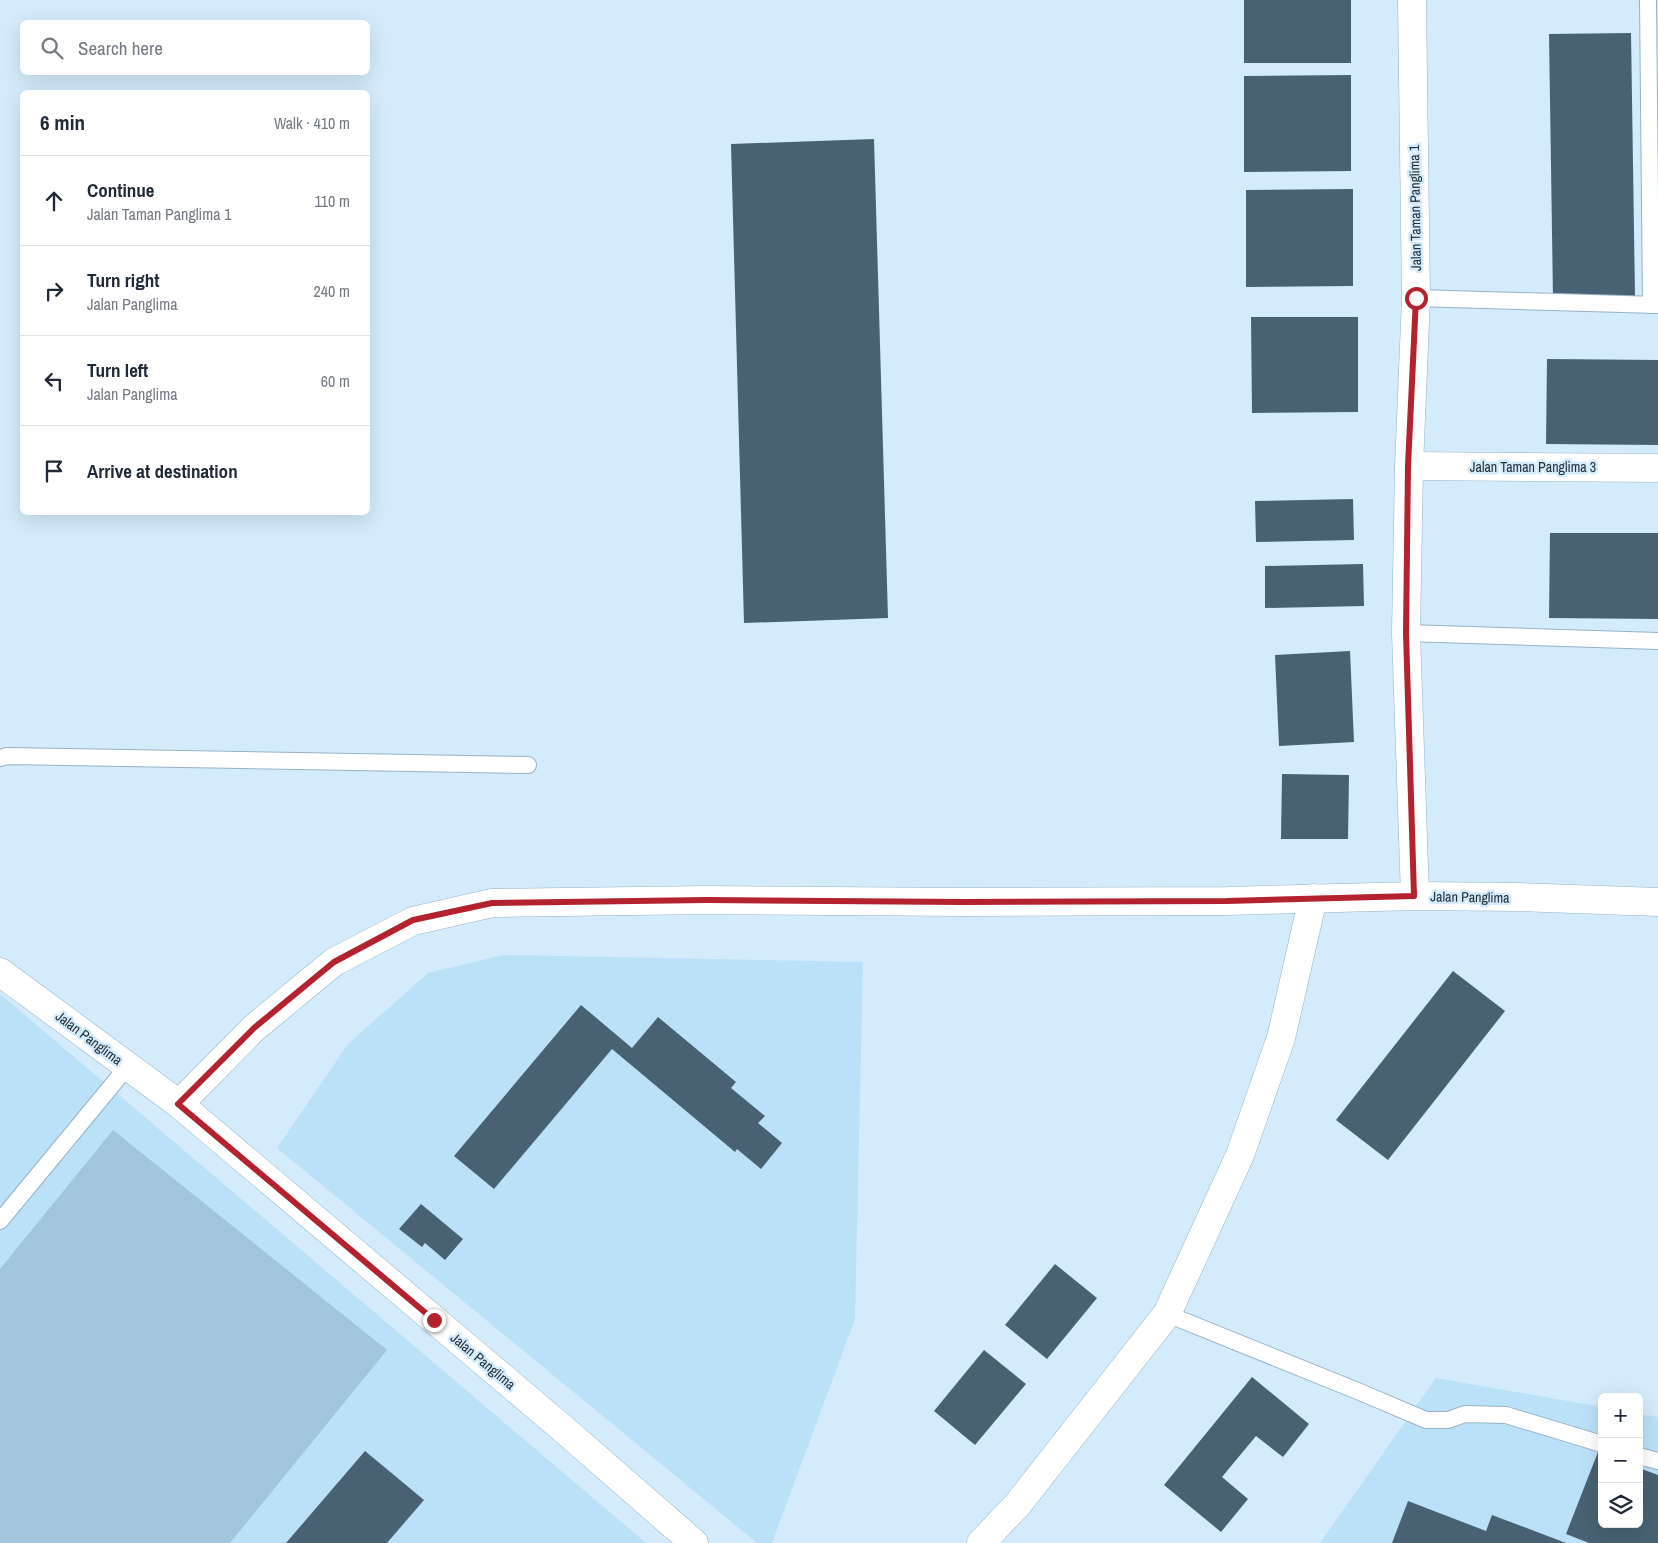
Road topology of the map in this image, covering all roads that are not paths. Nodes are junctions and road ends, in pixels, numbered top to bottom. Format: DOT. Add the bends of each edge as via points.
graph roads {
  1 [pos="1412,0"];
  2 [pos="1648,0"];
  3 [pos="1416,298"];
  4 [pos="1655,305"];
  5 [pos="1408,466"];
  6 [pos="1658,468"];
  7 [pos="1406,633"];
  8 [pos="1658,641"];
  9 [pos="0,758"];
  10 [pos="528,765"];
  11 [pos="1414,896"];
  12 [pos="1312,898"];
  13 [pos="1658,902"];
  14 [pos="0,972"];
  15 [pos="128,1066"];
  16 [pos="178,1104"];
  17 [pos="0,1221"];
  18 [pos="1167,1314"];
  19 [pos="1598,1443"];
  20 [pos="1643,1457"];
  21 [pos="1658,1461"];
  22 [pos="694,1543"];
  23 [pos="981,1543"];
  1 -- 3 [label="street, Jalan Taman Panglima 1"];
  2 -- 4 [label="lane"];
  3 -- 4 [label="lane"];
  3 -- 5 [label="street, Jalan Taman Panglima 1"];
  5 -- 6 [label="street, Jalan Taman Panglima 3"];
  5 -- 7 [label="street, Jalan Taman Panglima 1"];
  7 -- 8 [label="lane"];
  7 -- 11 [label="street, Jalan Taman Panglima 1"];
  9 -- 10 [label="lane"];
  11 -- 12 [label="street, Jalan Panglima"];
  11 -- 13 [label="street, Jalan Panglima"];
  12 -- 16 [label="street, Jalan Panglima" via="492,903 413,920 334,962 254,1028"];
  12 -- 18 [label="street" via="1282,1038 1240,1155"];
  14 -- 15 [label="street, Jalan Panglima"];
  15 -- 16 [label="street, Jalan Panglima"];
  15 -- 17 [label="lane"];
  16 -- 22 [label="street, Jalan Panglima"];
  18 -- 19 [label="lane" via="1426,1420 1448,1420 1465,1414 1506,1415"];
  18 -- 23 [label="street" via="1018,1504"];
  20 -- 21 [label="lane"];
}
